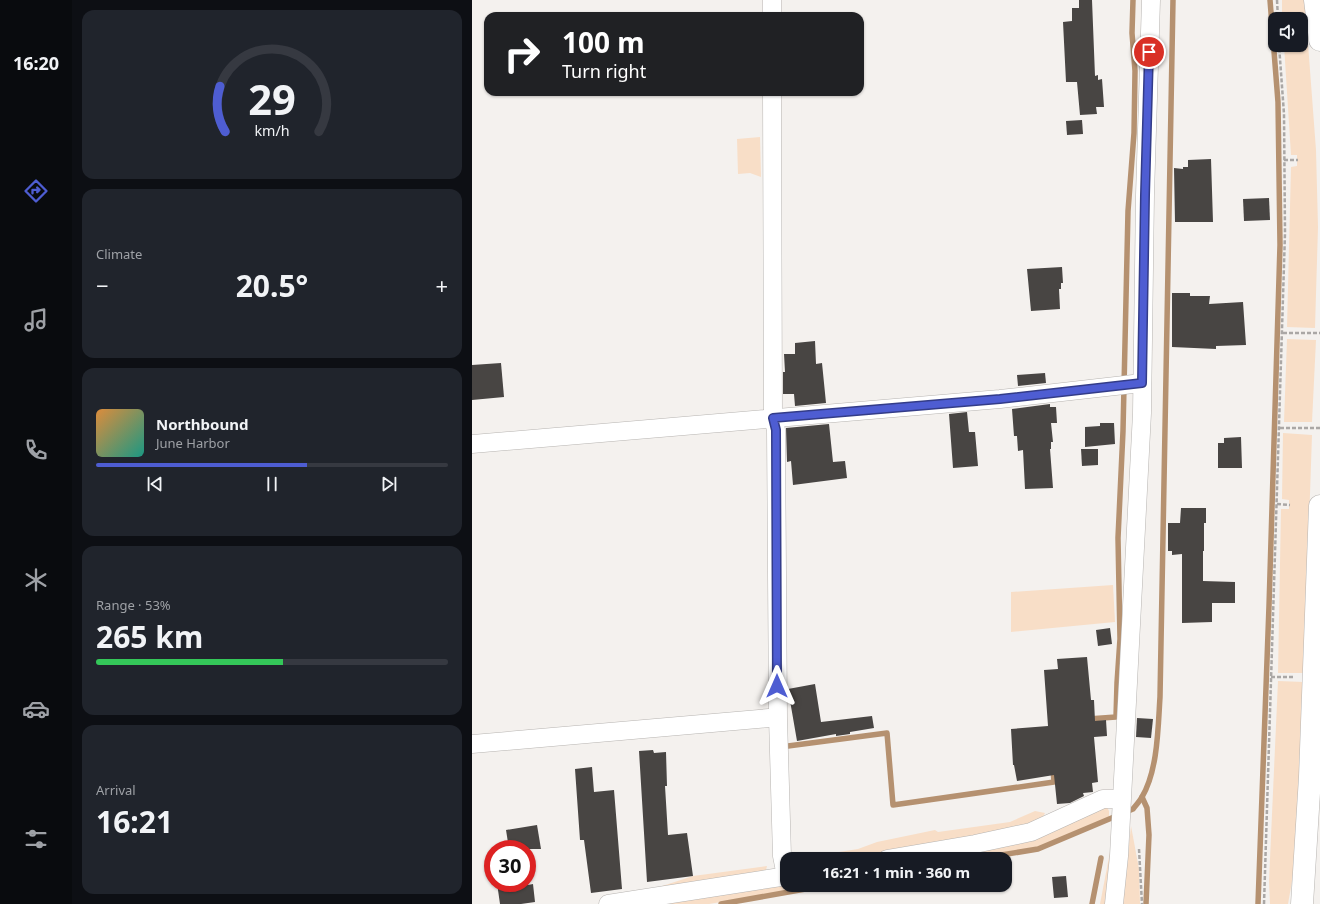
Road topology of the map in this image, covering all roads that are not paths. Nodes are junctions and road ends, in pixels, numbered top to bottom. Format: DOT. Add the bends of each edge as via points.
graph roads {
  1 [pos="772,0"];
  2 [pos="1151,0"];
  3 [pos="1315,0"];
  4 [pos="772,12"];
  5 [pos="1320,40"];
  6 [pos="772,96"];
  7 [pos="1130,385"];
  8 [pos="773,418"];
  9 [pos="472,444"];
  10 [pos="1320,506"];
  11 [pos="770,718"];
  12 [pos="472,744"];
  13 [pos="1121,808"];
  14 [pos="782,852"];
  15 [pos="928,852"];
  16 [pos="780,877"];
  17 [pos="608,904"];
  18 [pos="1114,904"];
  19 [pos="1302,904"];
  1 -- 4 [label="street"];
  2 -- 7 [label="street" via="1145,195"];
  3 -- 5 [label="street"];
  6 -- 8 [label="street"];
  7 -- 8 [label="street"];
  7 -- 13 [label="street"];
  8 -- 9 [label="street"];
  8 -- 14 [label="street" via="776,430 778,718"];
  10 -- 19 [label="street" via="1310,776"];
  11 -- 12 [label="street"];
  13 -- 15 [label="street" via="1102,799 1031,832"];
  13 -- 18 [label="street"];
  16 -- 17 [label="street"];
}
